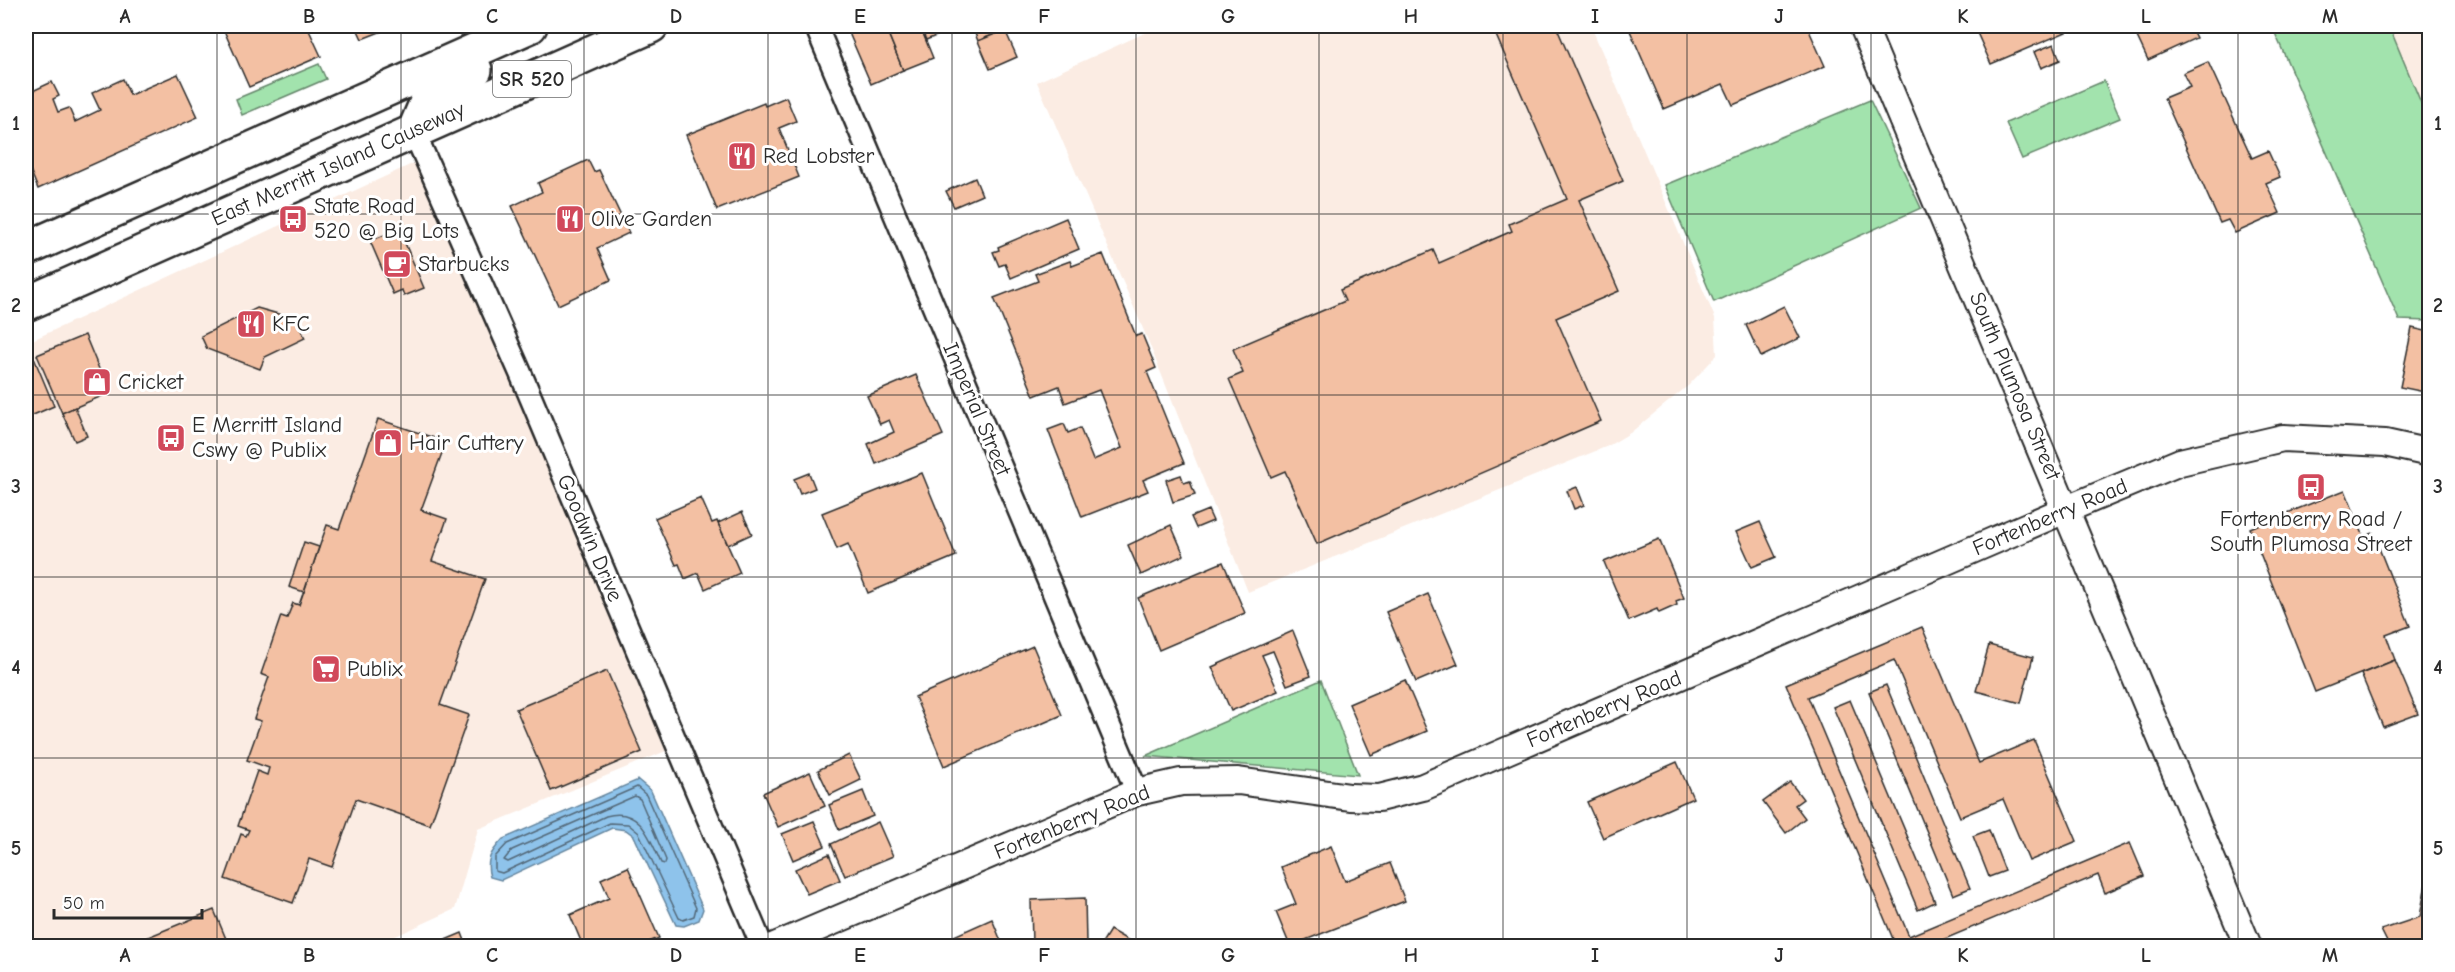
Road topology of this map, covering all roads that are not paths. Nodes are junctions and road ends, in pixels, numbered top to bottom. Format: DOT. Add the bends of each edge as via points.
graph roads {
  1 [pos="651,26"];
  2 [pos="816,26"];
  3 [pos="1863,26"];
  4 [pos="520,30"];
  5 [pos="414,132"];
  6 [pos="202,169"];
  7 [pos="26,249"];
  8 [pos="94,272"];
  9 [pos="26,304"];
  10 [pos="2430,453"];
  11 [pos="2067,509"];
  12 [pos="1137,792"];
  13 [pos="762,946"];
  14 [pos="775,946"];
  15 [pos="2248,946"];
  1 -- 5 [label="main road, East Merritt Island Causeway / SR 520"];
  2 -- 12 [label="street, Imperial Street"];
  3 -- 11 [label="street, South Plumosa Street"];
  4 -- 5 [label="main road" via="477,69 450,82 428,99"];
  4 -- 6 [label="main road, SR 520"];
  5 -- 8 [label="main road, East Merritt Island Causeway / SR 520"];
  5 -- 13 [label="street, Goodwin Drive" via="528,391"];
  6 -- 7 [label="main road, SR 520"];
  6 -- 8 [label="main road" via="128,222"];
  8 -- 9 [label="main road, East Merritt Island Causeway / SR 520"];
  10 -- 11 [label="street, Fortenberry Road" via="2385,443 2283,438 2180,462"];
  11 -- 12 [label="street, Fortenberry Road" via="1423,787 1379,798 1238,781 1181,782"];
  11 -- 15 [label="street, South Plumosa Street"];
  12 -- 14 [label="street, Fortenberry Road"];
}
